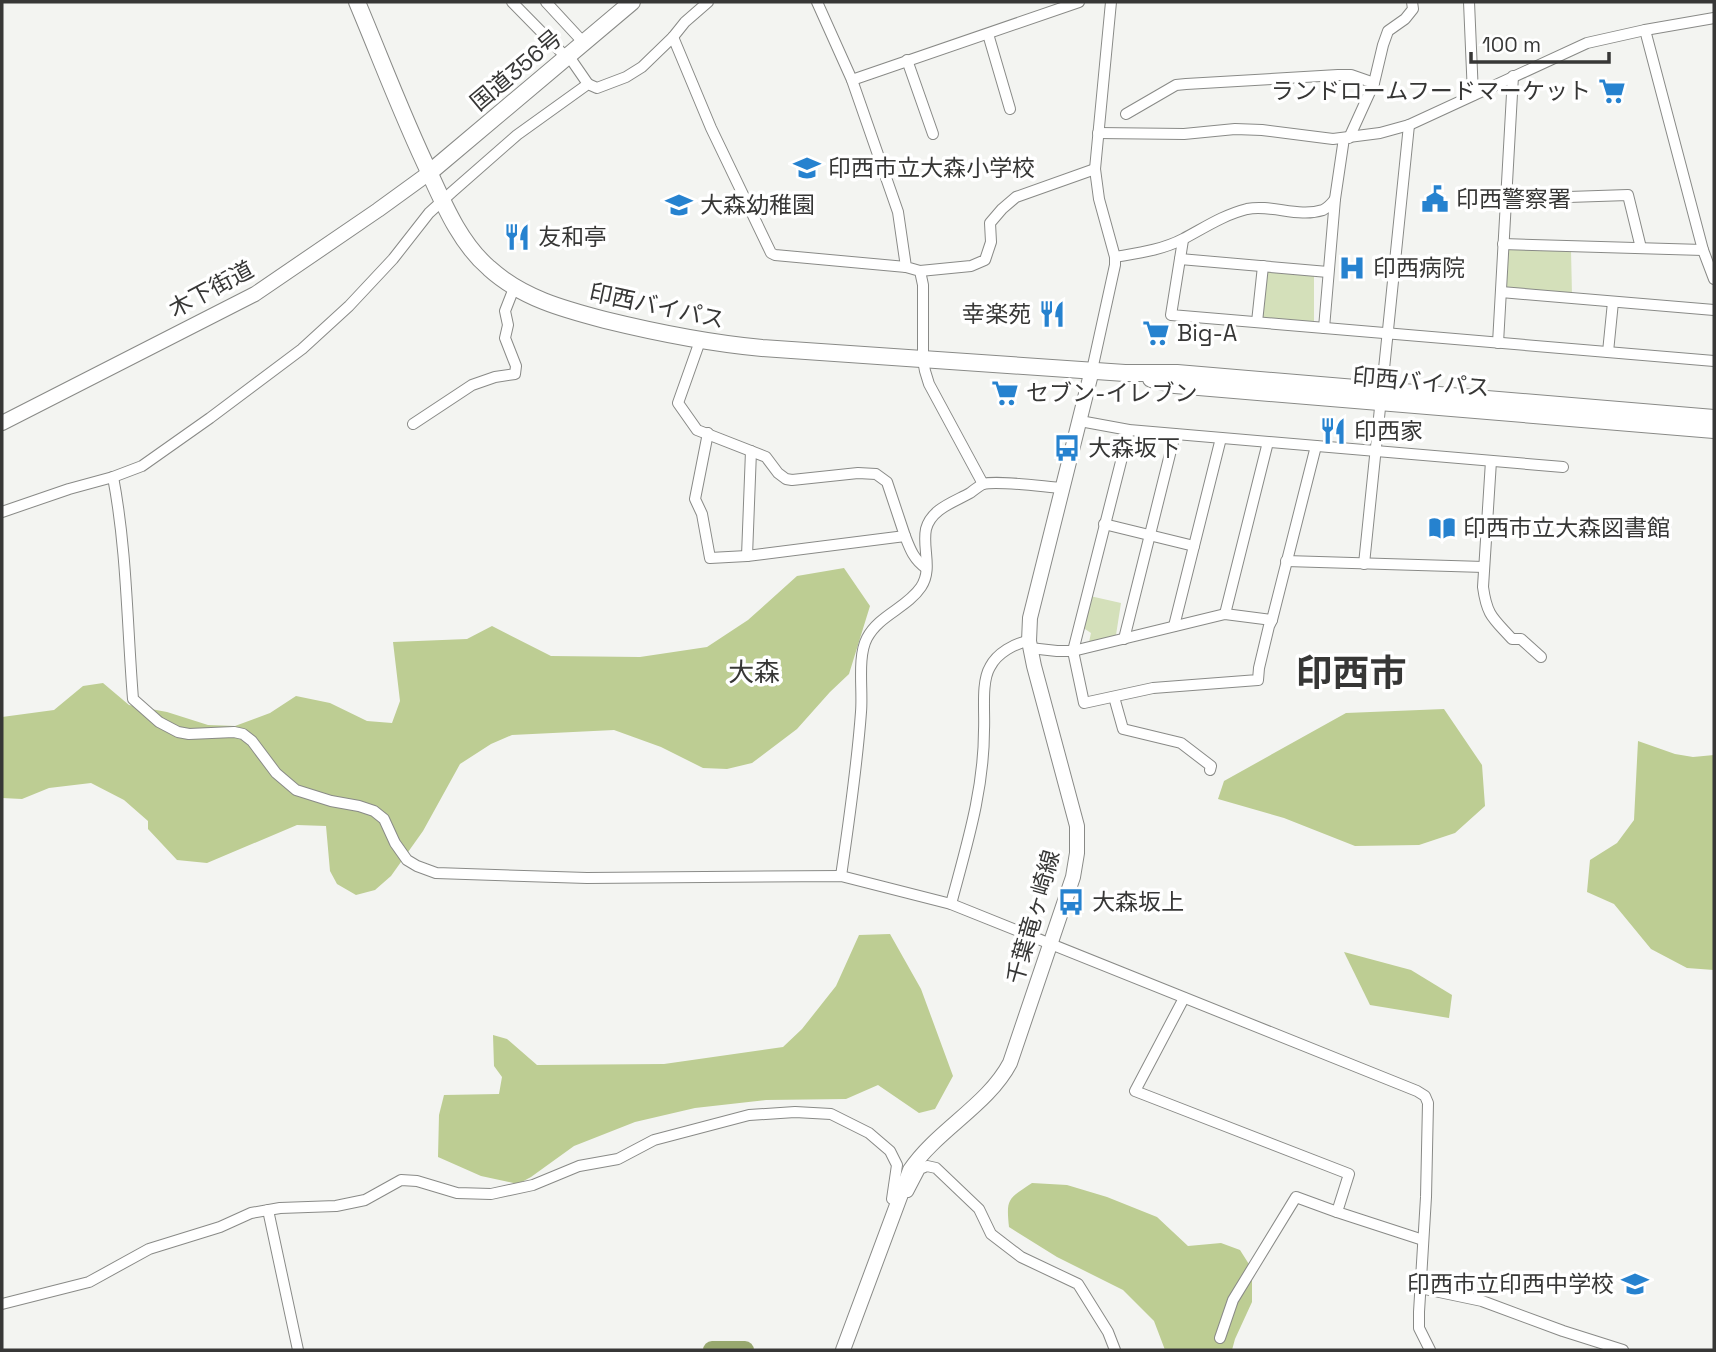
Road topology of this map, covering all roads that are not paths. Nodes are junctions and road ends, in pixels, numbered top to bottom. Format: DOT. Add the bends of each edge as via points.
graph roads {
  1 [pos="357,2"];
  2 [pos="512,2"];
  3 [pos="546,2"];
  4 [pos="632,2"];
  5 [pos="708,2"];
  6 [pos="817,2"];
  7 [pos="1079,2"];
  8 [pos="1111,2"];
  9 [pos="1412,2"];
  10 [pos="1469,2"];
  11 [pos="1051,6"];
  12 [pos="1714,18"];
  13 [pos="1645,30"];
  14 [pos="988,34"];
  15 [pos="673,37"];
  16 [pos="583,42"];
  17 [pos="567,56"];
  18 [pos="907,60"];
  19 [pos="1513,76"];
  20 [pos="852,80"];
  21 [pos="1374,83"];
  22 [pos="588,85"];
  23 [pos="1473,95"];
  24 [pos="1010,108"];
  25 [pos="1126,114"];
  26 [pos="1409,125"];
  27 [pos="933,134"];
  28 [pos="1098,134"];
  29 [pos="1346,138"];
  30 [pos="1095,169"];
  31 [pos="429,173"];
  32 [pos="1506,199"];
  33 [pos="1335,200"];
  34 [pos="443,201"];
  35 [pos="1183,240"];
  36 [pos="1503,244"];
  37 [pos="1641,248"];
  38 [pos="1703,250"];
  39 [pos="1115,257"];
  40 [pos="1180,259"];
  41 [pos="1263,266"];
  42 [pos="906,267"];
  43 [pos="920,271"];
  44 [pos="1328,272"];
  45 [pos="1714,279"];
  46 [pos="514,288"];
  47 [pos="1501,292"];
  48 [pos="1613,302"];
  49 [pos="1714,310"];
  50 [pos="1256,322"];
  51 [pos="1324,328"];
  52 [pos="1388,334"];
  53 [pos="700,341"];
  54 [pos="1498,343"];
  55 [pos="1608,352"];
  56 [pos="922,360"];
  57 [pos="1714,361"];
  58 [pos="1092,370"];
  59 [pos="1382,396"];
  60 [pos="1714,418"];
  61 [pos="1080,421"];
  62 [pos="2,423"];
  63 [pos="413,425"];
  64 [pos="1129,430"];
  65 [pos="1714,430"];
  66 [pos="708,433"];
  67 [pos="1175,434"];
  68 [pos="1221,438"];
  69 [pos="1268,442"];
  70 [pos="1316,446"];
  71 [pos="751,451"];
  72 [pos="1376,451"];
  73 [pos="1491,461"];
  74 [pos="1563,467"];
  75 [pos="113,477"];
  76 [pos="983,484"];
  77 [pos="1063,488"];
  78 [pos="2,512"];
  79 [pos="1104,524"];
  80 [pos="1149,535"];
  81 [pos="905,536"];
  82 [pos="1194,546"];
  83 [pos="747,556"];
  84 [pos="1286,561"];
  85 [pos="1364,564"];
  86 [pos="1484,567"];
  87 [pos="926,568"];
  88 [pos="1225,614"];
  89 [pos="1272,620"];
  90 [pos="1174,626"];
  91 [pos="1124,639"];
  92 [pos="1030,645"];
  93 [pos="1073,651"];
  94 [pos="1541,657"];
  95 [pos="1114,697"];
  96 [pos="1210,770"];
  97 [pos="841,876"];
  98 [pos="951,904"];
  99 [pos="1051,944"];
  100 [pos="1184,998"];
  101 [pos="901,1192"];
  102 [pos="268,1210"];
  103 [pos="1337,1212"];
  104 [pos="1423,1240"];
  105 [pos="1420,1288"];
  106 [pos="2,1304"];
  107 [pos="1220,1338"];
  108 [pos="298,1350"];
  109 [pos="843,1350"];
  110 [pos="1115,1350"];
  111 [pos="1430,1350"];
  112 [pos="1623,1350"];
  1 -- 31 [label="highway, 印西バイパス"];
  2 -- 17 [label="street"];
  3 -- 16 [label="street"];
  4 -- 16 [label="highway, 国道356号"];
  5 -- 15 [label="street"];
  6 -- 20 [label="street"];
  7 -- 11 [label="street"];
  8 -- 28 [label="street"];
  9 -- 21 [label="street" via="1413,9 1405,19 1388,31"];
  10 -- 23 [label="street"];
  11 -- 14 [label="street"];
  12 -- 13 [label="street"];
  13 -- 19 [label="street" via="1587,43"];
  13 -- 38 [label="street"];
  14 -- 18 [label="street"];
  14 -- 24 [label="street"];
  15 -- 22 [label="street" via="626,77 597,88"];
  15 -- 42 [label="street" via="710,128 771,253"];
  16 -- 17 [label="highway, 国道356号"];
  17 -- 22 [label="street"];
  17 -- 31 [label="highway, 国道356号"];
  18 -- 20 [label="street"];
  18 -- 27 [label="street"];
  19 -- 23 [label="street"];
  19 -- 32 [label="street"];
  20 -- 42 [label="street" via="898,212"];
  21 -- 25 [label="street" via="1338,75 1176,85"];
  21 -- 29 [label="street"];
  22 -- 34 [label="street" via="517,135"];
  23 -- 26 [label="street"];
  26 -- 29 [label="street"];
  26 -- 52 [label="street"];
  28 -- 29 [label="street" via="1262,130"];
  28 -- 30 [label="street"];
  29 -- 33 [label="street"];
  30 -- 39 [label="street"];
  30 -- 43 [label="street" via="1016,197 990,223 991,243 985,260 971,266"];
  31 -- 34 [label="highway, 印西バイパス"];
  31 -- 62 [label="main road, 木下街道" via="255,293"];
  32 -- 36 [label="street"];
  32 -- 37 [label="street" via="1628,195"];
  33 -- 35 [label="street" via="1324,209 1309,211 1251,209 1233,213"];
  33 -- 44 [label="street"];
  34 -- 46 [label="highway, 印西バイパス" via="476,256"];
  34 -- 75 [label="street" via="349,306 302,349 142,466"];
  35 -- 39 [label="street"];
  35 -- 40 [label="street"];
  36 -- 37 [label="street"];
  36 -- 47 [label="street"];
  37 -- 38 [label="street"];
  38 -- 45 [label="street"];
  39 -- 58 [label="street"];
  40 -- 41 [label="street"];
  40 -- 50 [label="street" via="1171,314"];
  41 -- 44 [label="street"];
  41 -- 50 [label="street"];
  42 -- 43 [label="street"];
  43 -- 56 [label="street"];
  44 -- 51 [label="street"];
  46 -- 53 [label="highway, 印西バイパス" via="573,311"];
  46 -- 63 [label="street" via="505,311 515,373 472,385"];
  47 -- 48 [label="street"];
  47 -- 54 [label="street"];
  48 -- 49 [label="street"];
  48 -- 55 [label="street"];
  50 -- 51 [label="street"];
  51 -- 52 [label="street"];
  52 -- 54 [label="street"];
  52 -- 59 [label="street"];
  53 -- 56 [label="highway, 印西バイパス"];
  53 -- 66 [label="street" via="678,403 697,430"];
  54 -- 55 [label="street"];
  55 -- 57 [label="street"];
  56 -- 58 [label="highway, 印西バイパス"];
  56 -- 76 [label="street" via="929,384"];
  58 -- 59 [label="highway, 印西バイパス" via="1177,373"];
  58 -- 61 [label="main road, 千葉竜ヶ崎線"];
  59 -- 60 [label="highway, 印西バイパス"];
  59 -- 65 [label="highway, 印西バイパス"];
  59 -- 72 [label="street"];
  61 -- 64 [label="street"];
  61 -- 77 [label="main road, 千葉竜ヶ崎線"];
  64 -- 67 [label="street"];
  64 -- 79 [label="street"];
  66 -- 71 [label="street"];
  66 -- 83 [label="street" via="695,499 710,558"];
  67 -- 68 [label="street"];
  67 -- 80 [label="street"];
  68 -- 69 [label="street"];
  68 -- 82 [label="street"];
  69 -- 70 [label="street"];
  69 -- 88 [label="street"];
  70 -- 72 [label="street"];
  70 -- 84 [label="street"];
  71 -- 81 [label="street" via="766,457 786,479 876,474 887,482"];
  71 -- 83 [label="street"];
  72 -- 73 [label="street"];
  72 -- 85 [label="street"];
  73 -- 74 [label="street"];
  73 -- 86 [label="street"];
  75 -- 78 [label="street"];
  75 -- 97 [label="street" via="126,578 133,699 178,732 243,734 296,790 374,811 384,820 401,853 417,866 436,873 501,876"];
  76 -- 77 [label="street"];
  76 -- 87 [label="street" via="932,517 926,529"];
  77 -- 92 [label="main road, 千葉竜ヶ崎線" via="1030,618"];
  79 -- 80 [label="street"];
  79 -- 93 [label="street"];
  80 -- 82 [label="street"];
  80 -- 91 [label="street"];
  81 -- 83 [label="street"];
  81 -- 87 [label="street" via="910,550"];
  82 -- 90 [label="street"];
  84 -- 85 [label="street"];
  84 -- 89 [label="street"];
  85 -- 86 [label="street"];
  86 -- 94 [label="street" via="1489,614 1512,639 1521,639"];
  87 -- 97 [label="street" via="922,586 866,639 856,771"];
  88 -- 89 [label="street"];
  88 -- 90 [label="street"];
  89 -- 95 [label="street" via="1258,680 1153,688"];
  90 -- 91 [label="street"];
  91 -- 93 [label="street"];
  92 -- 93 [label="street"];
  92 -- 98 [label="street" via="1022,642 1008,649 990,665 985,679 983,767"];
  92 -- 99 [label="main road, 千葉竜ヶ崎線" via="1077,826 1073,877"];
  93 -- 95 [label="street" via="1084,704"];
  95 -- 96 [label="street" via="1123,729 1181,743 1211,765"];
  97 -- 98 [label="street"];
  98 -- 99 [label="street"];
  99 -- 100 [label="street"];
  99 -- 101 [label="main road, 千葉竜ヶ崎線" via="1006,1070 916,1160"];
  100 -- 103 [label="street" via="1135,1091 1349,1174"];
  100 -- 104 [label="street" via="1425,1097 1429,1116"];
  101 -- 102 [label="street" via="892,1199 897,1165 869,1133 831,1114 795,1112 749,1115 654,1140 618,1159 579,1166 533,1185 491,1194 457,1193 401,1180 365,1200"];
  101 -- 109 [label="main road, 千葉竜ヶ崎線"];
  101 -- 110 [label="street" via="908,1192 920,1169 936,1168 979,1209 991,1234 1021,1257 1078,1284"];
  102 -- 106 [label="street" via="149,1249 89,1282"];
  102 -- 108 [label="street"];
  103 -- 104 [label="street"];
  103 -- 107 [label="street" via="1296,1197 1233,1300"];
  104 -- 105 [label="street"];
  105 -- 111 [label="street" via="1419,1328"];
  105 -- 112 [label="street" via="1482,1301"];
}
